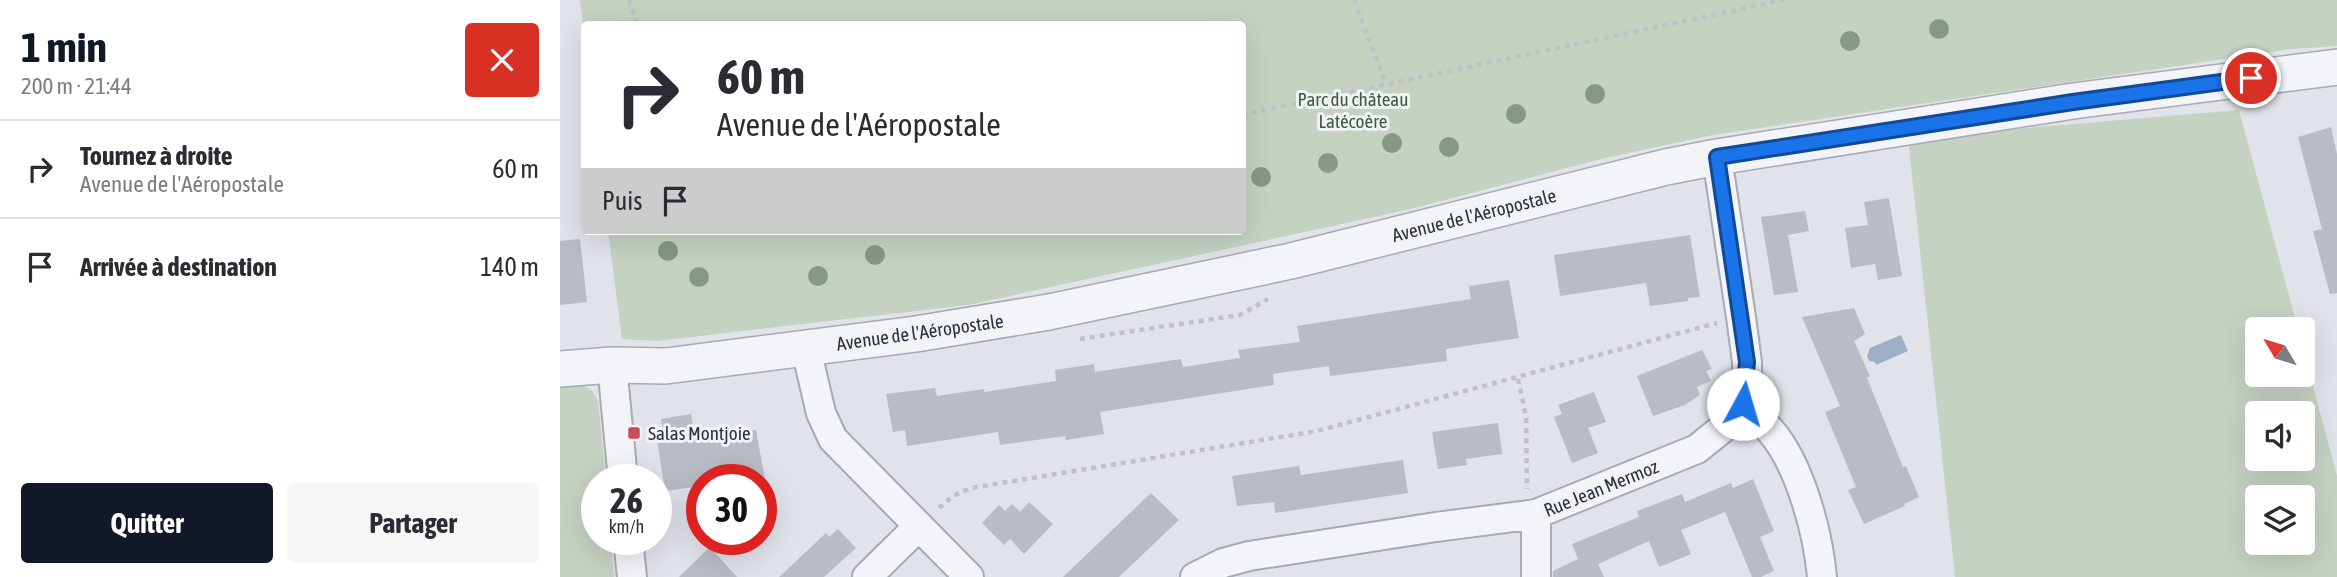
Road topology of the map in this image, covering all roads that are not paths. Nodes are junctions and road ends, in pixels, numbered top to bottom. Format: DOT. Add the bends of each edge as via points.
graph roads {
  1 [pos="2337,67"];
  2 [pos="1717,157"];
  3 [pos="806,349"];
  4 [pos="560,352"];
  5 [pos="612,365"];
  6 [pos="560,369"];
  7 [pos="1743,404"];
  8 [pos="621,464"];
  9 [pos="1536,514"];
  10 [pos="919,526"];
  11 [pos="630,555"];
  12 [pos="632,577"];
  13 [pos="867,577"];
  14 [pos="970,577"];
  15 [pos="1195,577"];
  16 [pos="1536,577"];
  17 [pos="1822,577"];
  1 -- 2 [label="street, Avenue de l'Aéropostale"];
  2 -- 3 [label="street, Avenue de l'Aéropostale" via="1121,298"];
  2 -- 7 [label="street" via="1747,362"];
  3 -- 5 [label="street, Avenue de l'Aéropostale" via="666,366"];
  3 -- 10 [label="street" via="821,414 833,439"];
  4 -- 5 [label="street, Avenue de l'Aéropostale" via="578,352"];
  5 -- 6 [label="street, Avenue de l'Aéropostale"];
  5 -- 8 [label="street"];
  7 -- 9 [label="street, Rue Jean Mermoz" via="1734,419 1697,449"];
  7 -- 17 [label="street" via="1772,432 1794,469 1812,523"];
  9 -- 15 [label="street, Rue Jean Mermoz" via="1249,556"];
  9 -- 16 [label="street"];
  10 -- 13 [label="street"];
  10 -- 14 [label="street"];
  11 -- 12 [label="street"];
}
